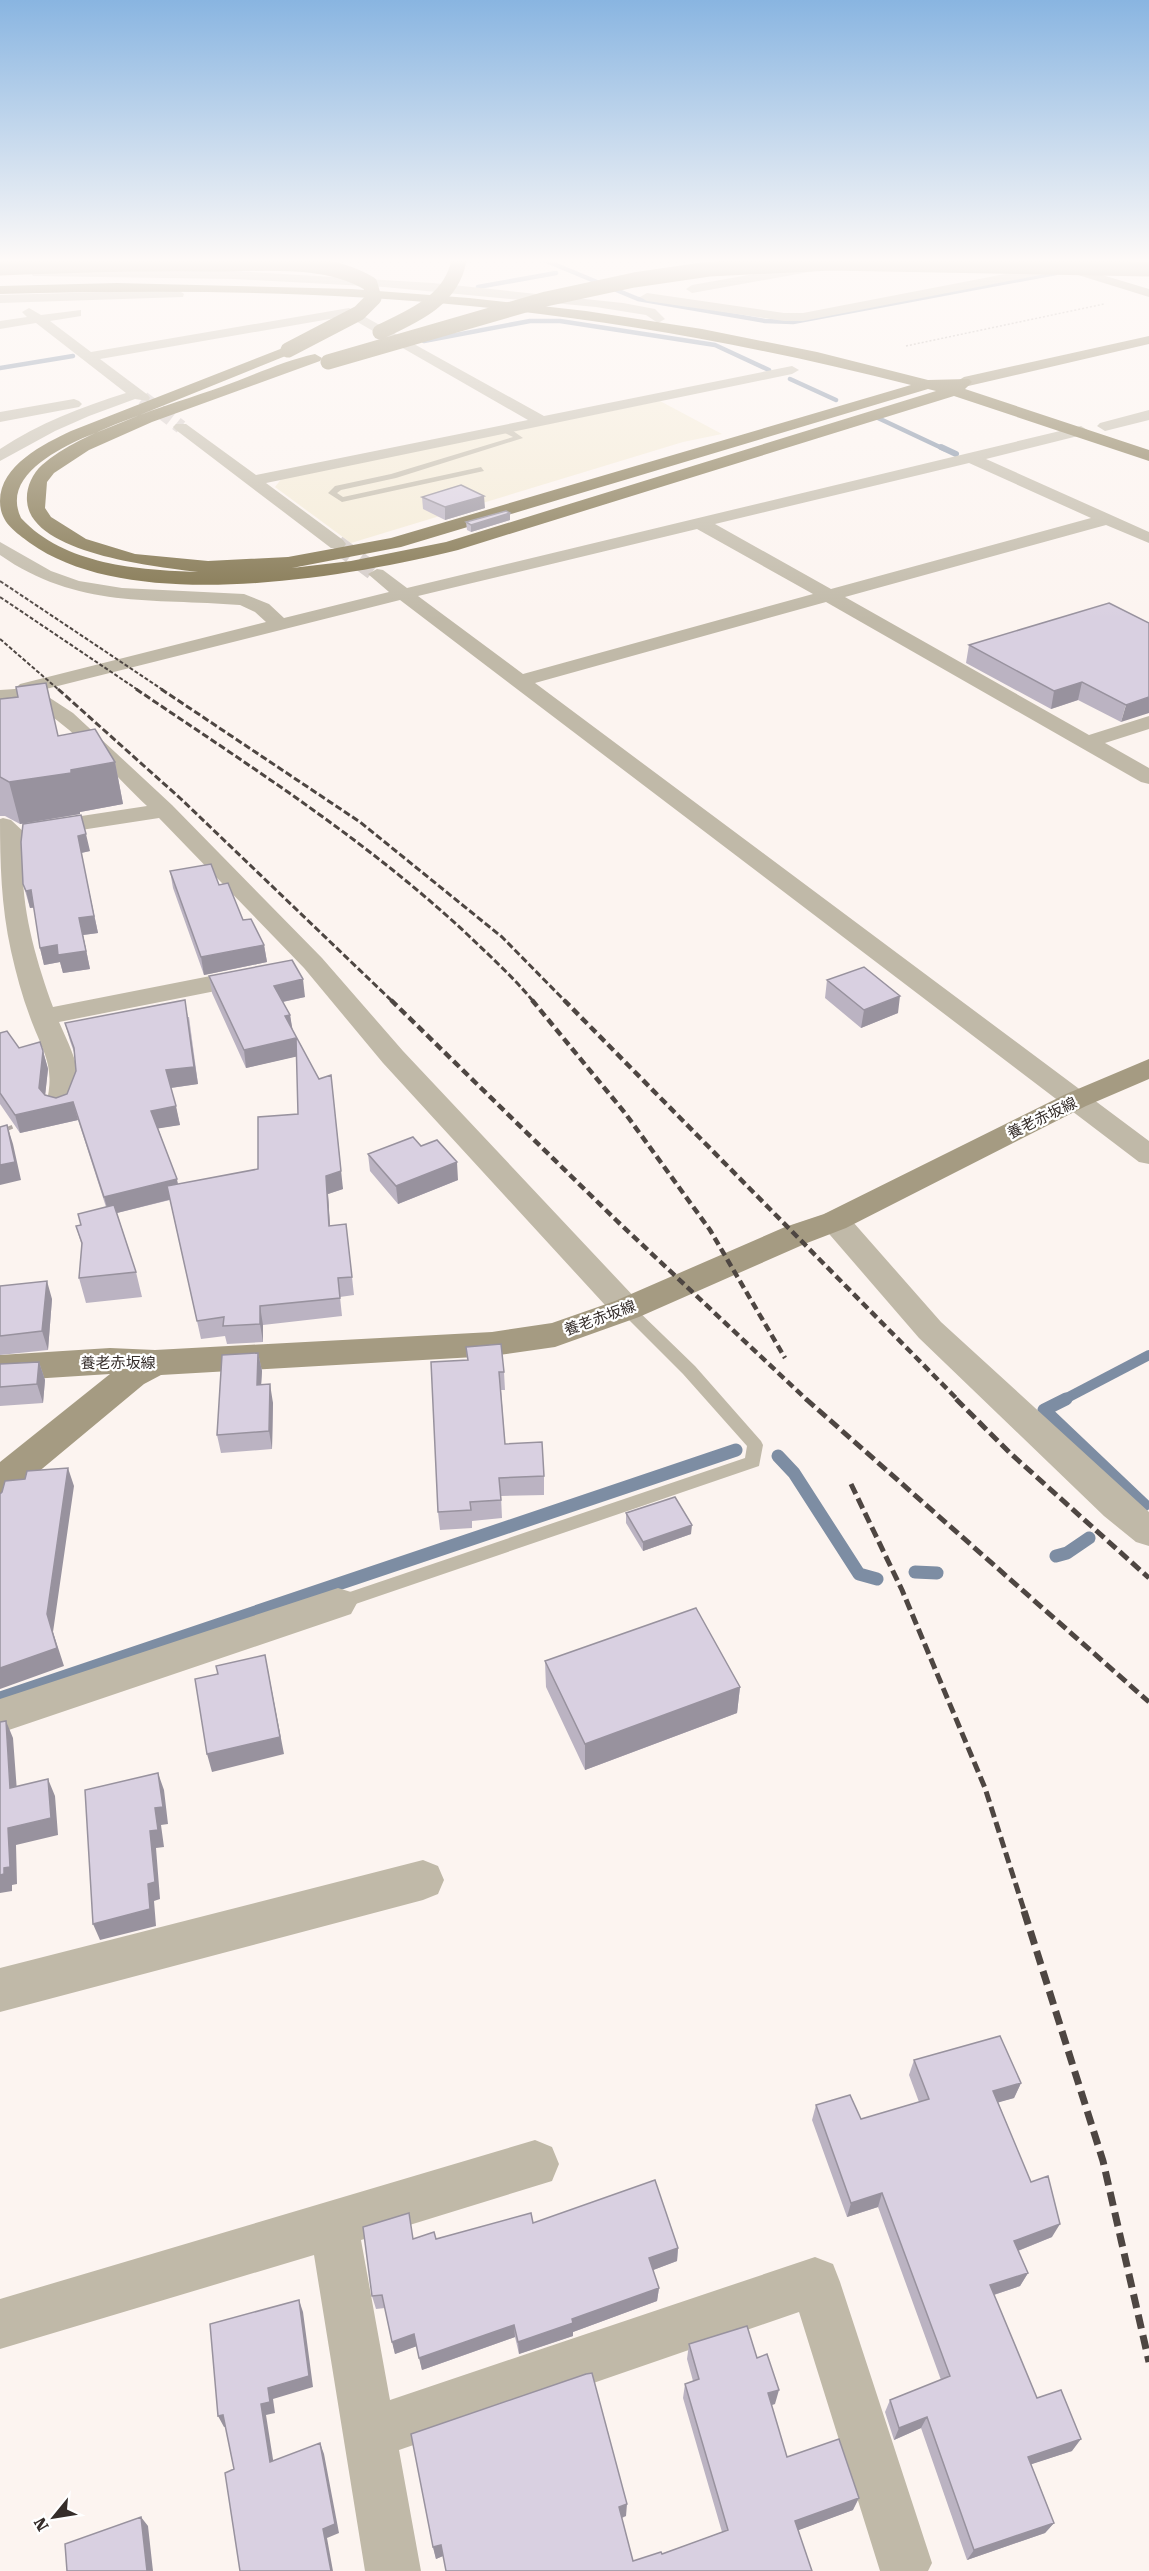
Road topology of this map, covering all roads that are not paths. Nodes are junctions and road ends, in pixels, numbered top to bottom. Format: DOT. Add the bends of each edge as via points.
graph roads {
  1 [pos="113,380"];
  2 [pos="228,380"];
  3 [pos="228,380"];
  4 [pos="469,380"];
  5 [pos="744,380"];
  6 [pos="912,380"];
  7 [pos="936,380"];
  8 [pos="984,380"];
  9 [pos="929,384"];
  10 [pos="959,386"];
  11 [pos="141,406"];
  12 [pos="1149,415"];
  13 [pos="0,417"];
  14 [pos="543,422"];
  15 [pos="1105,426"];
  16 [pos="181,427"];
  17 [pos="506,430"];
  18 [pos="1081,431"];
  19 [pos="1149,441"];
  20 [pos="0,456"];
  21 [pos="1149,456"];
  22 [pos="969,457"];
  23 [pos="482,469"];
  24 [pos="253,482"];
  25 [pos="1108,519"];
  26 [pos="698,522"];
  27 [pos="1149,538"];
  28 [pos="337,544"];
  29 [pos="0,547"];
  30 [pos="377,574"];
  31 [pos="403,594"];
  32 [pos="827,595"];
  33 [pos="280,625"];
  34 [pos="519,681"];
  35 [pos="11,695"];
  36 [pos="1149,722"];
  37 [pos="1089,742"];
  38 [pos="1149,777"];
  39 [pos="164,810"];
  40 [pos="294,967"];
  41 [pos="43,1017"];
  42 [pos="1149,1068"];
  43 [pos="1076,1100"];
  44 [pos="60,1105"];
  45 [pos="1149,1155"];
  46 [pos="836,1221"];
  47 [pos="627,1309"];
  48 [pos="155,1364"];
  49 [pos="0,1368"];
  50 [pos="0,1483"];
  51 [pos="1149,1532"];
  52 [pos="338,1603"];
  53 [pos="0,1716"];
  54 [pos="423,1880"];
  55 [pos="0,1990"];
  56 [pos="535,2164"];
  57 [pos="334,2226"];
  58 [pos="0,2324"];
  59 [pos="371,2433"];
  60 [pos="904,2563"];
  61 [pos="393,2571"];
  1 -- 11 [label="street"];
  2 -- 11 [label="highway"];
  3 -- 11 [label="highway"];
  4 -- 14 [label="street"];
  5 -- 14 [label="street"];
  6 -- 9 [label="highway"];
  7 -- 10 [label="highway"];
  8 -- 10 [label="main road"];
  9 -- 10 [label="highway"];
  9 -- 11 [label="highway" via="394,543 328,558 247,567 134,559 79,543 45,521 36,508 38,482 48,470"];
  10 -- 11 [label="highway" via="451,546 382,562 245,578 164,576 95,564 45,546 25,534 13,520 8,506 9,491 31,462 69,439"];
  10 -- 15 [label="highway"];
  10 -- 18 [label="highway"];
  11 -- 13 [label="street"];
  11 -- 20 [label="street" via="74,414"];
  12 -- 15 [label="street"];
  14 -- 17 [label="street"];
  15 -- 19 [label="highway"];
  16 -- 24 [label="street"];
  17 -- 23 [label="lane" via="519,438 332,492 342,500"];
  17 -- 24 [label="street"];
  18 -- 21 [label="highway"];
  18 -- 22 [label="street"];
  22 -- 25 [label="street"];
  22 -- 26 [label="street"];
  24 -- 28 [label="street"];
  25 -- 27 [label="street"];
  25 -- 32 [label="street"];
  26 -- 31 [label="street"];
  26 -- 32 [label="street"];
  29 -- 33 [label="street" via="51,578 82,587 119,593 244,600 262,608"];
  30 -- 31 [label="street"];
  31 -- 33 [label="street"];
  31 -- 34 [label="street"];
  32 -- 34 [label="street"];
  32 -- 37 [label="street"];
  33 -- 35 [label="street"];
  34 -- 43 [label="street"];
  35 -- 39 [label="street" via="44,702 66,717"];
  36 -- 37 [label="street"];
  37 -- 38 [label="street"];
  39 -- 40 [label="street"];
  39 -- 41 [label="street" via="9,830 16,921"];
  40 -- 41 [label="street"];
  40 -- 47 [label="street" via="393,1057"];
  41 -- 44 [label="street" via="65,1066 67,1082"];
  42 -- 43 [label="main road, 養老赤坂線"];
  43 -- 45 [label="street"];
  43 -- 46 [label="main road, 養老赤坂線"];
  46 -- 47 [label="main road, 養老赤坂線"];
  46 -- 51 [label="street" via="930,1330"];
  47 -- 48 [label="main road, 養老赤坂線" via="555,1335 492,1344"];
  47 -- 52 [label="lane" via="689,1370 755,1445 753,1462"];
  48 -- 49 [label="main road, 養老赤坂線" via="110,1361"];
  48 -- 50 [label="main road" via="132,1375"];
  52 -- 53 [label="street"];
  54 -- 55 [label="street"];
  56 -- 57 [label="street"];
  57 -- 58 [label="street"];
  57 -- 59 [label="street"];
  59 -- 60 [label="street" via="815,2283"];
  59 -- 61 [label="street"];
}
